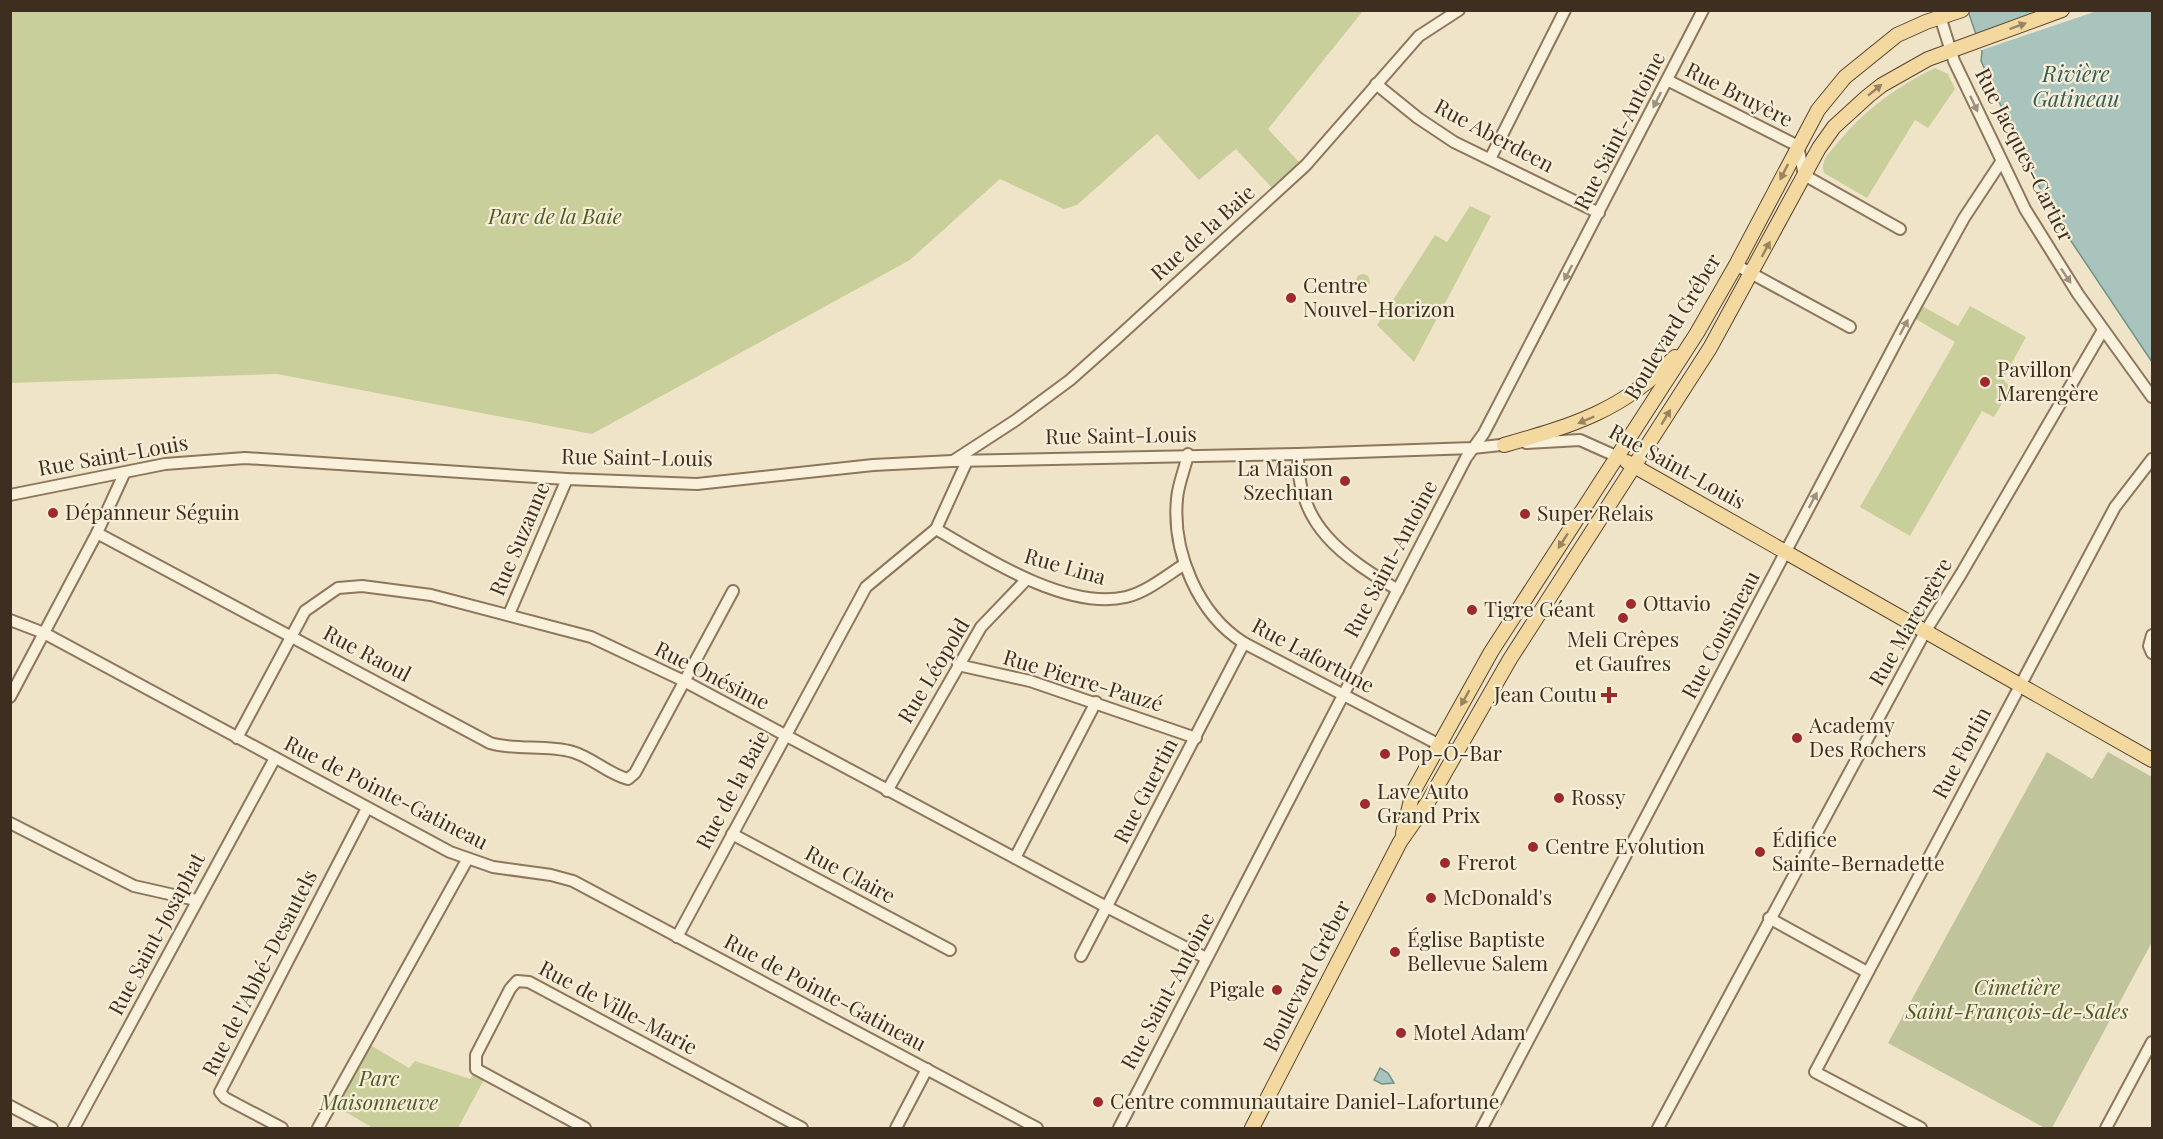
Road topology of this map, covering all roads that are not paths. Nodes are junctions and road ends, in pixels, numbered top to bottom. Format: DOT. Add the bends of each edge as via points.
graph roads {
  1 [pos="1459,10"];
  2 [pos="1565,10"];
  3 [pos="1703,10"];
  4 [pos="1962,10"];
  5 [pos="2062,10"];
  6 [pos="1939,14"];
  7 [pos="1950,51"];
  8 [pos="1667,80"];
  9 [pos="1376,84"];
  10 [pos="1798,146"];
  11 [pos="1490,159"];
  12 [pos="2001,162"];
  13 [pos="1804,176"];
  14 [pos="1599,213"];
  15 [pos="1900,229"];
  16 [pos="1736,265"];
  17 [pos="1752,275"];
  18 [pos="1850,327"];
  19 [pos="2103,330"];
  20 [pos="1697,333"];
  21 [pos="2152,397"];
  22 [pos="1504,445"];
  23 [pos="1473,448"];
  24 [pos="1188,454"];
  25 [pos="1298,454"];
  26 [pos="1618,457"];
  27 [pos="2152,459"];
  28 [pos="952,461"];
  29 [pos="967,461"];
  30 [pos="1635,466"];
  31 [pos="124,474"];
  32 [pos="567,479"];
  33 [pos="10,495"];
  34 [pos="936,529"];
  35 [pos="97,533"];
  36 [pos="1787,552"];
  37 [pos="1185,564"];
  38 [pos="1027,579"];
  39 [pos="1398,590"];
  40 [pos="734,591"];
  41 [pos="509,614"];
  42 [pos="10,620"];
  43 [pos="1924,632"];
  44 [pos="44,633"];
  45 [pos="2152,634"];
  46 [pos="291,636"];
  47 [pos="1244,643"];
  48 [pos="2152,653"];
  49 [pos="958,665"];
  50 [pos="684,681"];
  51 [pos="2021,684"];
  52 [pos="1342,694"];
  53 [pos="10,697"];
  54 [pos="1096,702"];
  55 [pos="784,736"];
  56 [pos="237,738"];
  57 [pos="1196,738"];
  58 [pos="1439,743"];
  59 [pos="1455,753"];
  60 [pos="275,758"];
  61 [pos="2152,760"];
  62 [pos="887,791"];
  63 [pos="367,808"];
  64 [pos="10,823"];
  65 [pos="732,834"];
  66 [pos="1400,842"];
  67 [pos="1016,858"];
  68 [pos="467,860"];
  69 [pos="196,900"];
  70 [pos="1107,908"];
  71 [pos="1769,918"];
  72 [pos="677,937"];
  73 [pos="950,950"];
  74 [pos="1081,956"];
  75 [pos="1206,958"];
  76 [pos="1867,972"];
  77 [pos="2152,1042"];
  78 [pos="927,1070"];
  79 [pos="10,1106"];
  80 [pos="1916,1127"];
  81 [pos="52,1128"];
  82 [pos="74,1128"];
  83 [pos="282,1128"];
  84 [pos="318,1128"];
  85 [pos="585,1128"];
  86 [pos="802,1128"];
  87 [pos="896,1128"];
  88 [pos="1037,1128"];
  89 [pos="1119,1128"];
  90 [pos="1252,1128"];
  91 [pos="1482,1128"];
  92 [pos="1658,1128"];
  93 [pos="2106,1128"];
  1 -- 9 [label="street, Rue de la Baie" via="1419,36"];
  2 -- 11 [label="street"];
  3 -- 8 [label="street, Rue Saint-Antoine"];
  4 -- 6 [label="main road, Boulevard Gréber"];
  7 -- 5 [label="main road, Boulevard Gréber, one-way"];
  6 -- 7 [label="street, Rue Jacques-Cartier"];
  6 -- 10 [label="main road, Boulevard Gréber" via="1897,35 1862,62 1818,110"];
  7 -- 12 [label="street, Rue Jacques-Cartier, one-way"];
  13 -- 7 [label="main road, Boulevard Gréber, one-way" via="1826,138 1855,107 1908,69"];
  8 -- 10 [label="street, Rue Bruyère"];
  8 -- 14 [label="street, Rue Saint-Antoine, one-way"];
  9 -- 11 [label="street, Rue Aberdeen" via="1454,142"];
  9 -- 28 [label="street, Rue de la Baie" via="1306,165 1070,380"];
  10 -- 13 [label="street, Rue Bruyère"];
  10 -- 16 [label="main road, Boulevard Gréber, one-way"];
  11 -- 14 [label="street, Rue Aberdeen"];
  12 -- 19 [label="street, Rue Jacques-Cartier, one-way" via="2040,235"];
  36 -- 12 [label="street, Rue Cousineau, one-way" via="1915,307 1964,218"];
  13 -- 15 [label="street"];
  17 -- 13 [label="main road, Boulevard Gréber, one-way"];
  14 -- 23 [label="street, Rue Saint-Antoine, one-way" via="1484,434"];
  16 -- 17 [label="street"];
  16 -- 20 [label="main road, Boulevard Gréber"];
  17 -- 18 [label="street"];
  30 -- 17 [label="main road, Boulevard Gréber, one-way"];
  19 -- 21 [label="street, Rue Jacques-Cartier"];
  19 -- 43 [label="street, Rue Marengère"];
  20 -- 22 [label="main road, one-way" via="1648,382 1605,411 1579,423"];
  20 -- 26 [label="main road, Boulevard Gréber"];
  22 -- 23 [label="street, Rue Saint-Louis"];
  22 -- 26 [label="street, Rue Saint-Louis" via="1580,440"];
  23 -- 25 [label="street, Rue Saint-Louis"];
  23 -- 39 [label="street, Rue Saint-Antoine"];
  24 -- 25 [label="street, Rue Saint-Louis"];
  24 -- 29 [label="street, Rue Saint-Louis"];
  24 -- 37 [label="street, Rue Lafortune" via="1177,499"];
  25 -- 39 [label="street" via="1305,501 1320,528 1348,559"];
  26 -- 30 [label="main road, Rue Saint-Louis"];
  26 -- 58 [label="main road, Boulevard Gréber, one-way" via="1491,652"];
  27 -- 51 [label="street, Rue Fortin" via="2115,507"];
  28 -- 29 [label="street, Rue Saint-Louis"];
  28 -- 32 [label="street, Rue Saint-Louis" via="697,483"];
  29 -- 34 [label="street, Rue de la Baie"];
  30 -- 36 [label="main road, Rue Saint-Louis"];
  30 -- 59 [label="main road, Boulevard Gréber" via="1510,659"];
  31 -- 32 [label="street, Rue Saint-Louis" via="165,464 245,458"];
  31 -- 33 [label="street, Rue Saint-Louis"];
  31 -- 35 [label="street"];
  32 -- 41 [label="street, Rue Suzanne"];
  34 -- 38 [label="street, Rue Lina"];
  34 -- 55 [label="street, Rue de la Baie" via="866,587"];
  35 -- 44 [label="street"];
  35 -- 46 [label="street, Rue Raoul"];
  36 -- 43 [label="main road, Rue Saint-Louis"];
  36 -- 91 [label="street, Rue Cousineau"];
  37 -- 38 [label="street, Rue Lina" via="1129,597 1110,600 1071,594"];
  37 -- 47 [label="street, Rue Lafortune" via="1217,620"];
  38 -- 49 [label="street, Rue Léopold" via="981,627"];
  39 -- 52 [label="street, Rue Saint-Antoine"];
  40 -- 50 [label="street"];
  41 -- 46 [label="street, Rue Onésime" via="431,595 362,586 338,588 305,611"];
  41 -- 50 [label="street, Rue Onésime" via="591,637"];
  42 -- 44 [label="street, Rue de Pointe-Gatineau"];
  43 -- 51 [label="main road, Rue Saint-Louis"];
  43 -- 71 [label="street, Rue Marengère"];
  44 -- 53 [label="street"];
  44 -- 56 [label="street, Rue de Pointe-Gatineau"];
  45 -- 48 [label="street"];
  46 -- 50 [label="street, Rue Raoul" via="490,743 507,748 541,747 574,752 628,779 635,774"];
  46 -- 56 [label="street, Rue Onésime"];
  47 -- 52 [label="street, Rue Lafortune"];
  47 -- 57 [label="street, Rue Guertin"];
  49 -- 54 [label="street, Rue Pierre-Pauzé" via="1030,681"];
  49 -- 62 [label="street, Rue Léopold"];
  50 -- 55 [label="street, Rue Onésime"];
  51 -- 61 [label="main road, Rue Saint-Louis"];
  51 -- 76 [label="street, Rue Fortin"];
  52 -- 58 [label="street, Rue Lafortune"];
  52 -- 75 [label="street, Rue Saint-Antoine"];
  54 -- 57 [label="street, Rue Pierre-Pauzé"];
  54 -- 67 [label="street"];
  55 -- 62 [label="street, Rue Onésime"];
  55 -- 65 [label="street, Rue de la Baie"];
  56 -- 60 [label="street, Rue de Pointe-Gatineau"];
  57 -- 70 [label="street, Rue Guertin"];
  58 -- 59 [label="street, Rue Lafortune"];
  58 -- 66 [label="main road, Boulevard Gréber" via="1413,792"];
  59 -- 66 [label="main road, Boulevard Gréber"];
  60 -- 63 [label="street, Rue de Pointe-Gatineau"];
  60 -- 69 [label="street, Rue Saint-Josaphat"];
  62 -- 67 [label="street, Rue Onésime"];
  63 -- 68 [label="street, Rue de Pointe-Gatineau"];
  63 -- 83 [label="street, Rue de l'Abbé-Desautels" via="220,1092"];
  64 -- 69 [label="street" via="128,884"];
  65 -- 72 [label="street, Rue de la Baie"];
  65 -- 73 [label="street, Rue Claire"];
  66 -- 90 [label="main road, Boulevard Gréber"];
  67 -- 70 [label="street, Rue Onésime"];
  68 -- 72 [label="street, Rue de Pointe-Gatineau" via="573,881"];
  68 -- 84 [label="street"];
  69 -- 82 [label="street, Rue Saint-Josaphat"];
  70 -- 74 [label="street, Rue Guertin"];
  70 -- 75 [label="street, Rue Onésime"];
  71 -- 76 [label="street"];
  71 -- 92 [label="street, Rue Marengère"];
  72 -- 78 [label="street, Rue de Pointe-Gatineau"];
  75 -- 89 [label="street, Rue Saint-Antoine"];
  76 -- 80 [label="street, Rue Fortin" via="1815,1072"];
  77 -- 93 [label="street"];
  78 -- 87 [label="street"];
  78 -- 88 [label="street, Rue de Pointe-Gatineau"];
  79 -- 81 [label="street"];
  85 -- 86 [label="street, Rue de Ville-Marie" via="476,1069 476,1055 517,981 529,982"];
}
